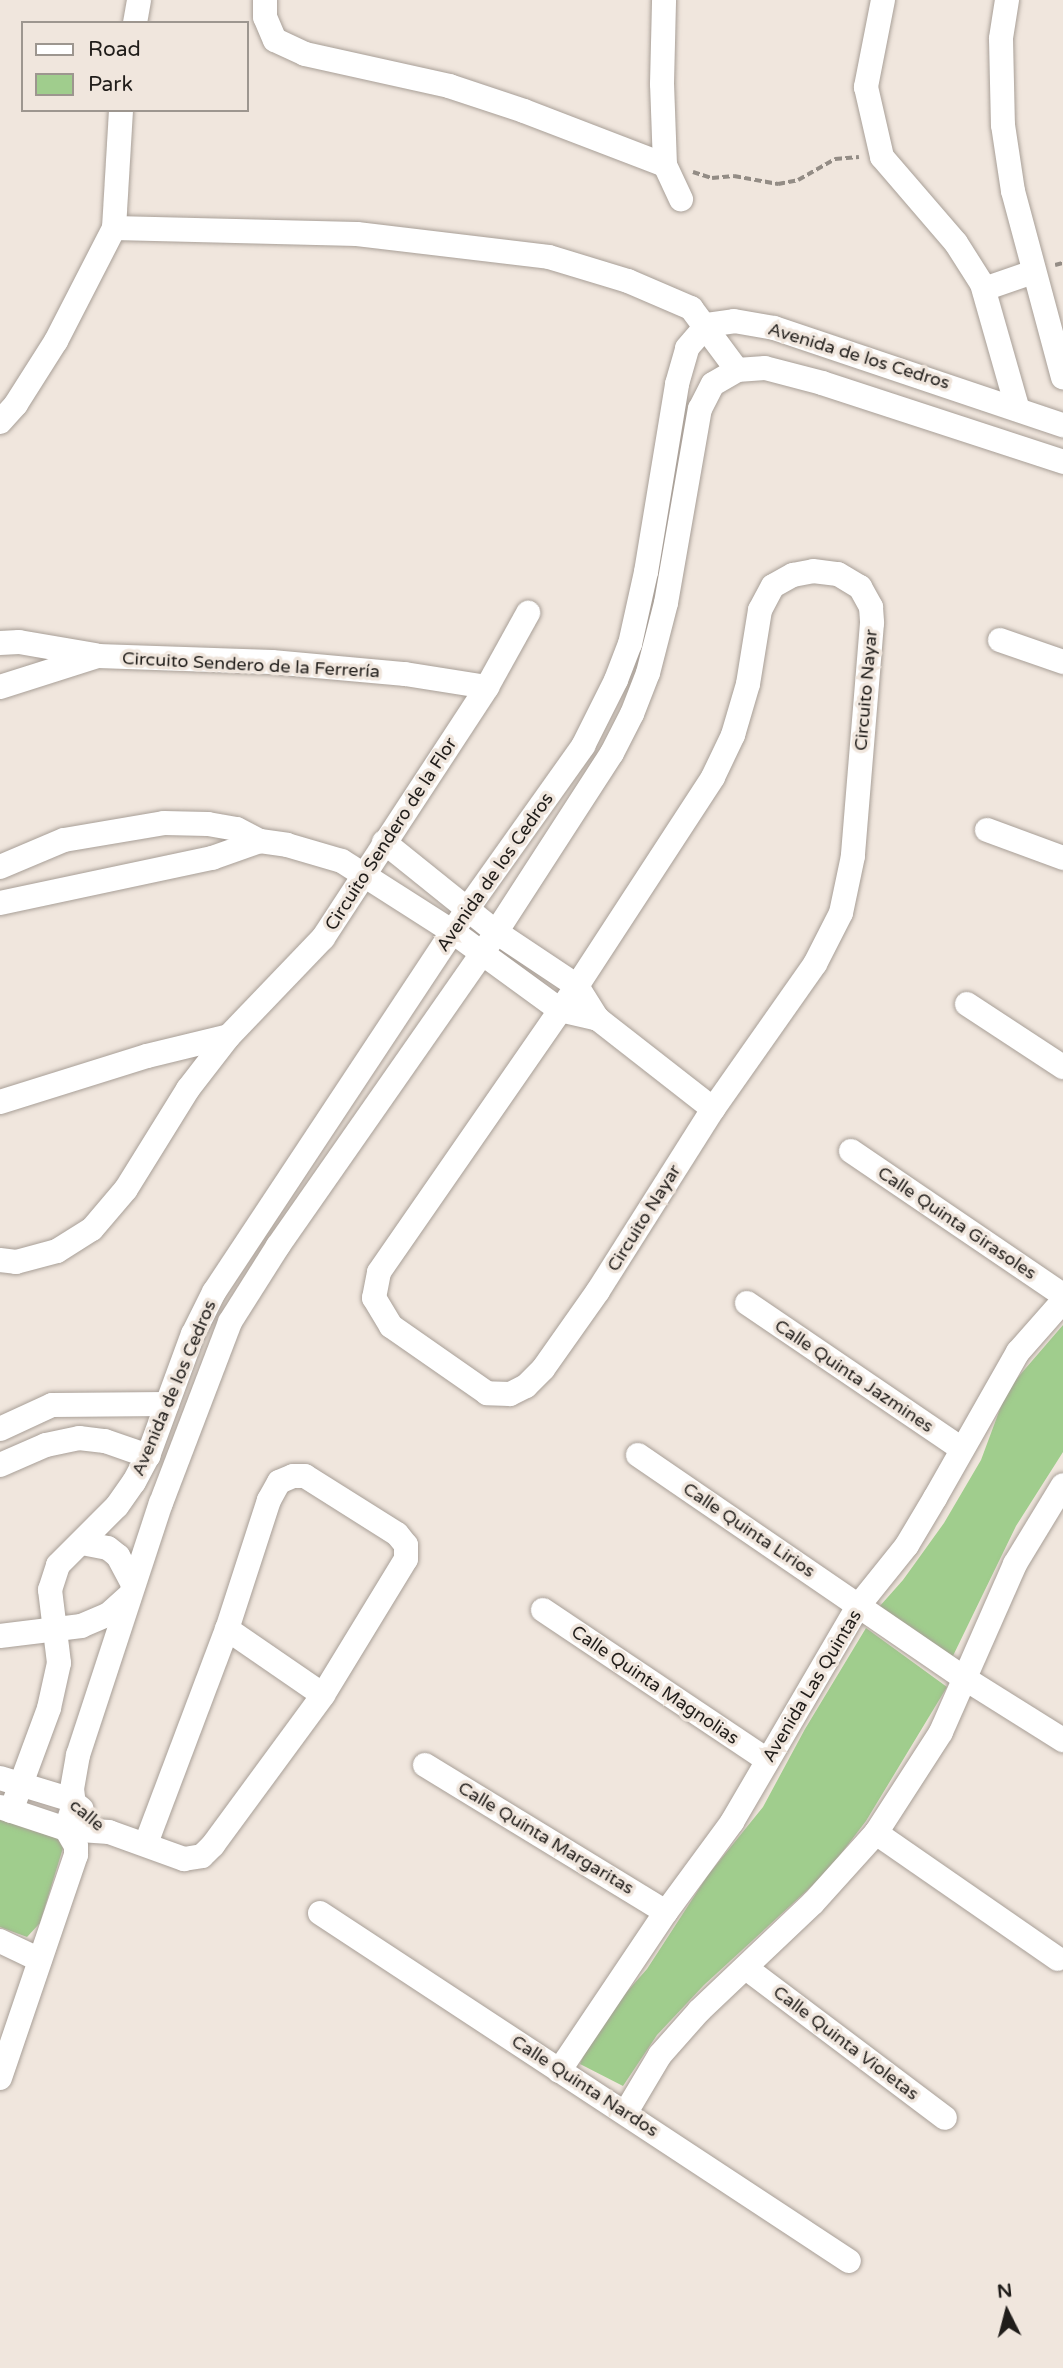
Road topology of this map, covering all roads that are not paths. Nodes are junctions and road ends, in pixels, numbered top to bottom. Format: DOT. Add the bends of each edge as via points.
graph roads {
  1 [pos="139,0"];
  2 [pos="265,0"];
  3 [pos="664,0"];
  4 [pos="883,0"];
  5 [pos="1007,0"];
  6 [pos="135,21"];
  7 [pos="121,112"];
  8 [pos="665,164"];
  9 [pos="681,200"];
  10 [pos="114,228"];
  11 [pos="1033,272"];
  12 [pos="984,289"];
  13 [pos="707,325"];
  14 [pos="737,370"];
  15 [pos="1063,377"];
  16 [pos="1017,407"];
  17 [pos="0,422"];
  18 [pos="1063,425"];
  19 [pos="1063,462"];
  20 [pos="528,613"];
  21 [pos="1000,640"];
  22 [pos="0,643"];
  23 [pos="98,656"];
  24 [pos="1063,662"];
  25 [pos="0,687"];
  26 [pos="487,687"];
  27 [pos="987,830"];
  28 [pos="260,841"];
  29 [pos="384,842"];
  30 [pos="1063,858"];
  31 [pos="0,867"];
  32 [pos="365,874"];
  33 [pos="0,903"];
  34 [pos="468,908"];
  35 [pos="453,932"];
  36 [pos="496,932"];
  37 [pos="482,954"];
  38 [pos="577,986"];
  39 [pos="967,1003"];
  40 [pos="560,1010"];
  41 [pos="598,1019"];
  42 [pos="229,1036"];
  43 [pos="1063,1067"];
  44 [pos="0,1102"];
  45 [pos="713,1109"];
  46 [pos="851,1151"];
  47 [pos="0,1260"];
  48 [pos="1063,1295"];
  49 [pos="1063,1301"];
  50 [pos="747,1303"];
  51 [pos="30,1413"];
  52 [pos="163,1416"];
  53 [pos="0,1429"];
  54 [pos="187,1437"];
  55 [pos="46,1445"];
  56 [pos="962,1449"];
  57 [pos="638,1455"];
  58 [pos="148,1456"];
  59 [pos="0,1465"];
  60 [pos="1063,1485"];
  61 [pos="1055,1515"];
  62 [pos="82,1543"];
  63 [pos="131,1590"];
  64 [pos="859,1605"];
  65 [pos="543,1610"];
  66 [pos="227,1629"];
  67 [pos="56,1631"];
  68 [pos="0,1636"];
  69 [pos="964,1678"];
  70 [pos="323,1695"];
  71 [pos="1063,1740"];
  72 [pos="768,1760"];
  73 [pos="425,1765"];
  74 [pos="10,1781"];
  75 [pos="73,1801"];
  76 [pos="6,1809"];
  77 [pos="66,1829"];
  78 [pos="109,1832"];
  79 [pos="876,1833"];
  80 [pos="146,1843"];
  81 [pos="666,1912"];
  82 [pos="320,1913"];
  83 [pos="0,1941"];
  84 [pos="1058,1959"];
  85 [pos="40,1960"];
  86 [pos="746,1968"];
  87 [pos="559,2070"];
  88 [pos="0,2078"];
  89 [pos="626,2112"];
  90 [pos="945,2118"];
  91 [pos="849,2261"];
  1 -- 6 [label="street"];
  2 -- 8 [label="street" via="265,18 275,40 305,54 449,86"];
  3 -- 8 [label="street"];
  4 -- 12 [label="street" via="866,87 882,157 956,243"];
  5 -- 11 [label="street" via="1001,39 1003,125"];
  7 -- 10 [label="street"];
  8 -- 9 [label="street"];
  10 -- 13 [label="street" via="358,234 510,250 589,268 653,290 691,308"];
  10 -- 17 [label="street" via="57,341"];
  11 -- 12 [label="street"];
  11 -- 15 [label="street"];
  12 -- 16 [label="street"];
  13 -- 14 [label="street"];
  13 -- 16 [label="street, Avenida de los Cedros" via="734,321 774,328"];
  13 -- 34 [label="street, Avenida de los Cedros" via="687,348 677,384 646,572 616,680 583,746"];
  14 -- 19 [label="street, Avenida de los Cedros" via="765,368 822,383"];
  14 -- 36 [label="street, Avenida de los Cedros" via="713,384 700,409 666,603 632,714 612,753"];
  16 -- 18 [label="street, Avenida de los Cedros"];
  20 -- 26 [label="street, Circuito Sendero de la Flor"];
  21 -- 24 [label="street"];
  22 -- 23 [label="street, Circuito Sendero de la Ferrería"];
  23 -- 25 [label="street, Circuito Sendero de la Ferrería"];
  23 -- 26 [label="street, Circuito Sendero de la Ferrería" via="272,662"];
  26 -- 29 [label="street, Circuito Sendero de la Flor"];
  27 -- 30 [label="street"];
  28 -- 31 [label="street" via="237,829 164,823 64,839"];
  28 -- 32 [label="street" via="305,849"];
  28 -- 33 [label="street" via="212,858"];
  29 -- 32 [label="street, Circuito Sendero de la Flor"];
  29 -- 34 [label="street"];
  32 -- 35 [label="street"];
  32 -- 42 [label="street, Circuito Sendero de la Flor" via="323,938"];
  34 -- 35 [label="street, Avenida de los Cedros"];
  34 -- 36 [label="street"];
  35 -- 37 [label="street"];
  35 -- 52 [label="street, Avenida de los Cedros" via="214,1292"];
  36 -- 37 [label="street, Avenida de los Cedros"];
  36 -- 38 [label="street"];
  37 -- 40 [label="street"];
  37 -- 54 [label="street, Avenida de los Cedros" via="251,1286 230,1322"];
  38 -- 40 [label="street, Circuito Nayar"];
  38 -- 41 [label="street"];
  38 -- 45 [label="street, Circuito Nayar" via="713,777 737,722 760,610 773,586 813,571 838,574 860,587 871,607 872,645 853,856 841,913 815,964"];
  39 -- 43 [label="street"];
  40 -- 41 [label="street"];
  40 -- 45 [label="street, Circuito Nayar" via="375,1284 374,1298 391,1326 487,1393 510,1394 543,1369"];
  41 -- 45 [label="street"];
  42 -- 44 [label="street" via="146,1056"];
  42 -- 47 [label="street, Circuito Sendero de la Flor" via="188,1089 126,1189 92,1229 57,1251 16,1262"];
  46 -- 48 [label="street, Calle Quinta Girasoles"];
  49 -- 56 [label="street, Avenida Las Quintas" via="1018,1352"];
  50 -- 56 [label="street, Calle Quinta Jazmines"];
  51 -- 52 [label="street" via="67,1403"];
  51 -- 53 [label="street"];
  51 -- 55 [label="street"];
  52 -- 54 [label="street"];
  52 -- 58 [label="street, Avenida de los Cedros"];
  54 -- 63 [label="street, Avenida de los Cedros"];
  55 -- 58 [label="street" via="79,1438 105,1441"];
  55 -- 59 [label="street"];
  56 -- 64 [label="street, Avenida Las Quintas" via="907,1545"];
  57 -- 64 [label="street, Calle Quinta Lirios"];
  58 -- 62 [label="street, Avenida de los Cedros" via="117,1506"];
  60 -- 61 [label="street"];
  61 -- 69 [label="street" via="1015,1564"];
  62 -- 63 [label="street" via="108,1548 118,1556"];
  62 -- 67 [label="street, Avenida de los Cedros" via="58,1565 52,1578"];
  63 -- 67 [label="street" via="109,1614"];
  63 -- 75 [label="street, Avenida de los Cedros" via="78,1755"];
  64 -- 69 [label="street, Calle Quinta Lirios"];
  64 -- 72 [label="street, Avenida Las Quintas"];
  65 -- 72 [label="street, Calle Quinta Magnolias"];
  66 -- 70 [label="street"];
  66 -- 70 [label="street" via="279,1482 305,1476 397,1534 406,1545 403,1569"];
  66 -- 80 [label="street"];
  67 -- 68 [label="street"];
  67 -- 74 [label="street, Avenida de los Cedros" via="59,1663 49,1708"];
  69 -- 71 [label="street, Calle Quinta Lirios"];
  69 -- 79 [label="street" via="941,1732"];
  70 -- 80 [label="street" via="202,1856 184,1859"];
  72 -- 81 [label="street, Avenida Las Quintas" via="732,1822"];
  73 -- 81 [label="street, Calle Quinta Margaritas"];
  74 -- 75 [label="street, calle"];
  74 -- 76 [label="street, Avenida de los Cedros"];
  75 -- 77 [label="street, Avenida de los Cedros"];
  75 -- 78 [label="street, calle"];
  76 -- 77 [label="street, calle"];
  77 -- 78 [label="street, calle"];
  77 -- 85 [label="street" via="76,1856"];
  78 -- 80 [label="street"];
  79 -- 84 [label="street"];
  79 -- 86 [label="street"];
  81 -- 87 [label="street, Avenida Las Quintas"];
  82 -- 87 [label="street, Calle Quinta Nardos"];
  83 -- 85 [label="street"];
  85 -- 88 [label="street"];
  86 -- 89 [label="street" via="660,2055"];
  86 -- 90 [label="street, Calle Quinta Violetas"];
  87 -- 89 [label="street, Calle Quinta Nardos"];
  89 -- 91 [label="street, Calle Quinta Nardos"];
}
